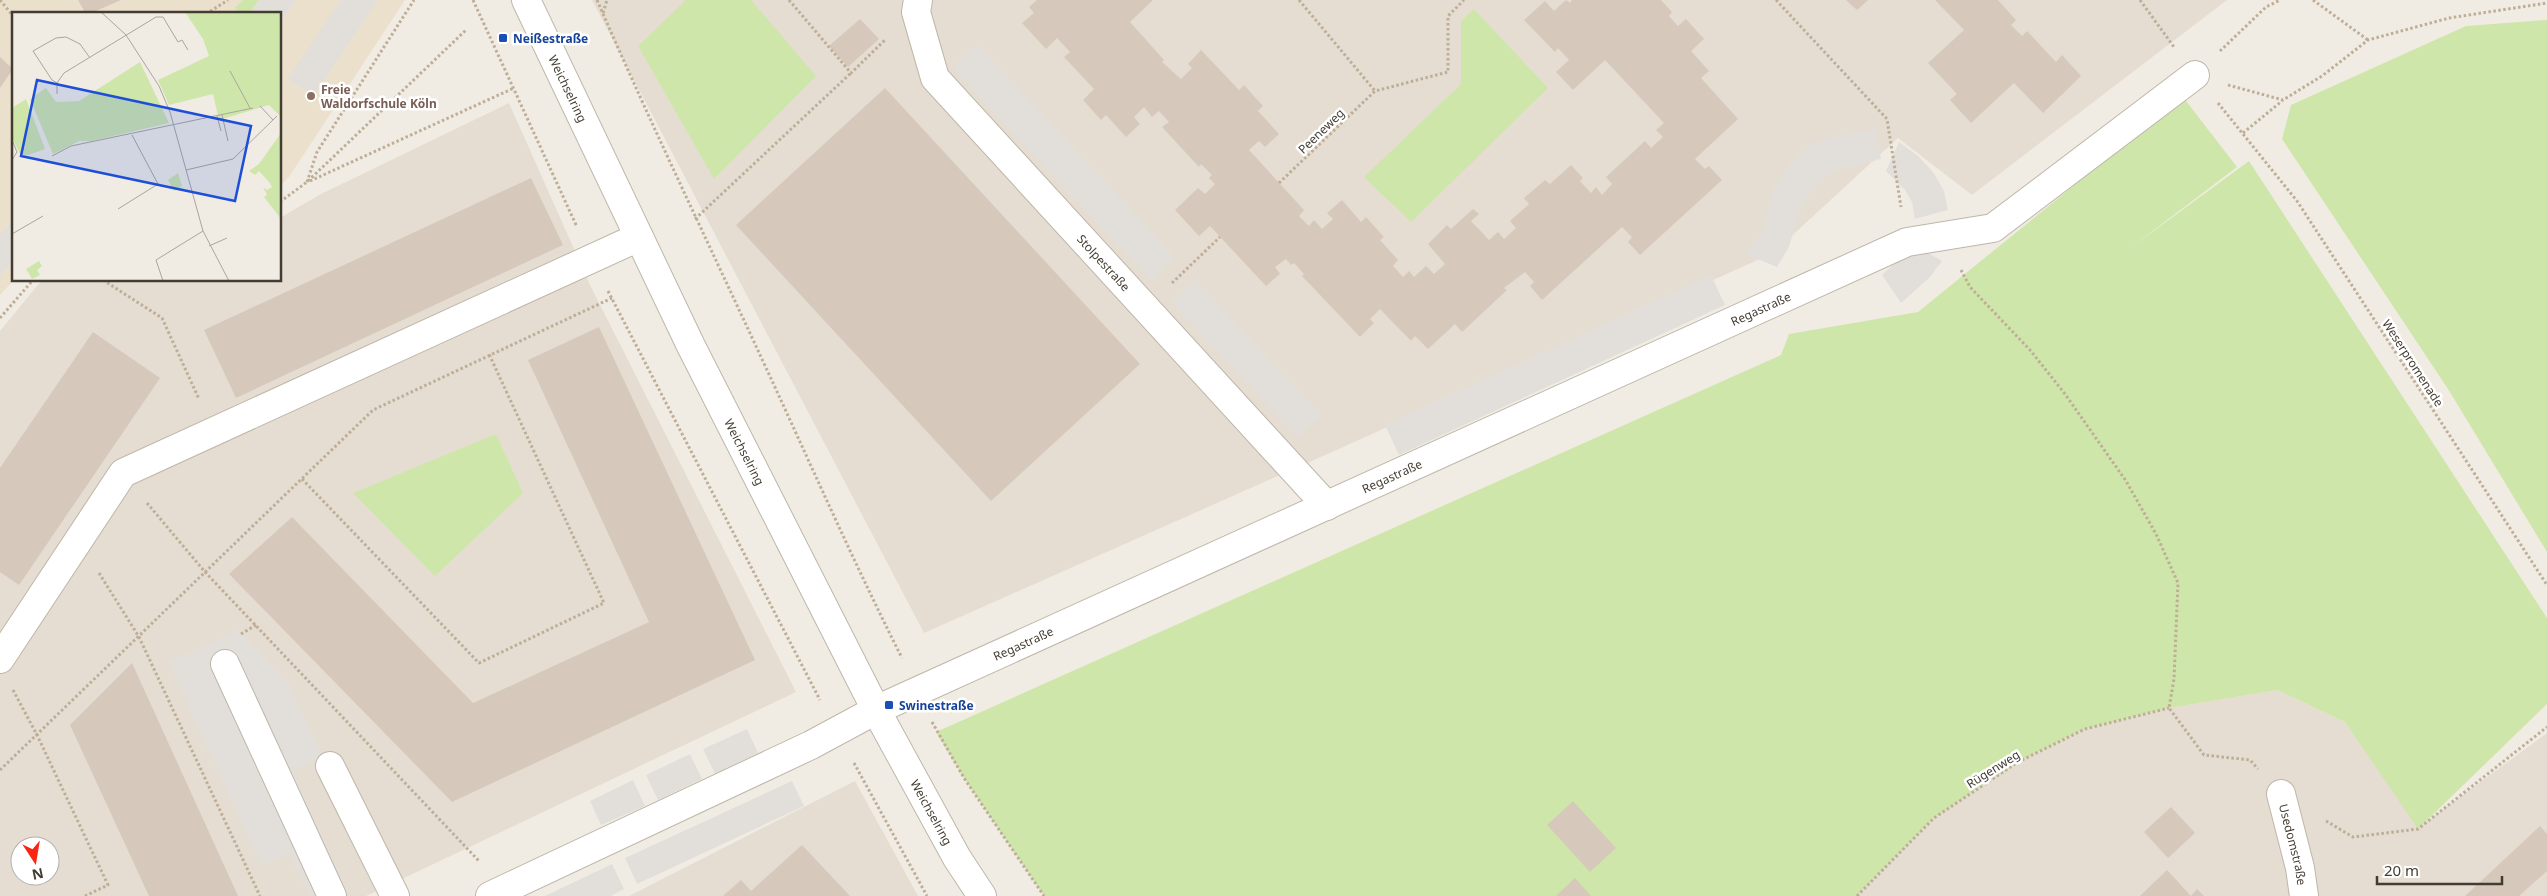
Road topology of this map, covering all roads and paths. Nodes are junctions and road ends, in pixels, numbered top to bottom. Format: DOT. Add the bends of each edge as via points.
graph roads {
  1 [pos="0,0"];
  2 [pos="228,0"];
  3 [pos="414,0"];
  4 [pos="473,0"];
  5 [pos="526,0"];
  6 [pos="597,0"];
  7 [pos="607,0"];
  8 [pos="789,0"];
  9 [pos="1299,0"];
  10 [pos="1464,0"];
  11 [pos="1776,0"];
  12 [pos="2280,0"];
  13 [pos="2312,0"];
  14 [pos="2547,3"];
  15 [pos="917,6"];
  16 [pos="209,12"];
  17 [pos="603,14"];
  18 [pos="12,15"];
  19 [pos="466,30"];
  20 [pos="2368,40"];
  21 [pos="851,73"];
  22 [pos="2196,76"];
  23 [pos="514,88"];
  24 [pos="1375,91"];
  25 [pos="2283,100"];
  26 [pos="2243,134"];
  27 [pos="2259,154"];
  28 [pos="307,182"];
  29 [pos="1279,183"];
  30 [pos="281,201"];
  31 [pos="695,219"];
  32 [pos="639,236"];
  33 [pos="1943,236"];
  34 [pos="1220,237"];
  35 [pos="1907,242"];
  36 [pos="592,259"];
  37 [pos="32,281"];
  38 [pos="105,281"];
  39 [pos="612,298"];
  40 [pos="1144,309"];
  41 [pos="0,318"];
  42 [pos="489,354"];
  43 [pos="214,431"];
  44 [pos="123,473"];
  45 [pos="302,479"];
  46 [pos="1327,506"];
  47 [pos="77,538"];
  48 [pos="205,572"];
  49 [pos="2547,585"];
  50 [pos="139,637"];
  51 [pos="225,664"];
  52 [pos="5,671"];
  53 [pos="918,691"];
  54 [pos="2169,708"];
  55 [pos="876,710"];
  56 [pos="2547,727"];
  57 [pos="836,732"];
  58 [pos="37,735"];
  59 [pos="330,766"];
  60 [pos="0,770"];
  61 [pos="2280,794"];
  62 [pos="497,893"];
  63 [pos="85,896"];
  64 [pos="260,896"];
  65 [pos="332,896"];
  66 [pos="395,896"];
  67 [pos="927,896"];
  68 [pos="982,896"];
  69 [pos="1044,896"];
  70 [pos="1857,896"];
  71 [pos="2304,896"];
  1 -- 18 [label="path"];
  2 -- 16 [label="path"];
  3 -- 28 [label="path" via="317,152"];
  4 -- 23 [label="path"];
  5 -- 32 [label="street, Weichselring"];
  6 -- 17 [label="path"];
  7 -- 17 [label="path"];
  8 -- 21 [label="path"];
  9 -- 24 [label="path"];
  10 -- 24 [label="path, Peeneweg" via="1448,16 1448,72"];
  11 -- 35 [label="path" via="1887,119"];
  12 -- 22 [label="path" via="2266,6"];
  13 -- 20 [label="path"];
  14 -- 20 [label="path" via="2449,18"];
  15 -- 21 [label="path"];
  15 -- 40 [label="street, Stolpestraße" via="935,78"];
  17 -- 31 [label="path"];
  19 -- 28 [label="path"];
  20 -- 25 [label="path" via="2322,76"];
  21 -- 31 [label="path"];
  22 -- 25 [label="path"];
  22 -- 33 [label="street, Regastraße" via="1993,228"];
  23 -- 28 [label="path"];
  23 -- 36 [label="path"];
  24 -- 29 [label="path, Peeneweg"];
  25 -- 26 [label="path"];
  27 -- 49 [label="path, Weserpromenade" via="2297,201"];
  28 -- 30 [label="path"];
  31 -- 53 [label="path" via="860,576"];
  32 -- 36 [label="street"];
  32 -- 55 [label="street, Weichselring" via="691,346"];
  33 -- 35 [label="street, Regastraße"];
  33 -- 54 [label="path" via="1970,287 2030,350 2065,394 2126,481 2156,534 2178,583 2174,679"];
  34 -- 40 [label="path"];
  35 -- 46 [label="street, Regastraße"];
  36 -- 39 [label="path"];
  36 -- 43 [label="street"];
  37 -- 41 [label="path"];
  38 -- 43 [label="path" via="162,318"];
  39 -- 42 [label="path"];
  39 -- 57 [label="path"];
  40 -- 46 [label="street, Stolpestraße"];
  42 -- 45 [label="path" via="372,410"];
  42 -- 45 [label="path" via="604,603 478,663"];
  43 -- 44 [label="street"];
  44 -- 47 [label="street"];
  44 -- 48 [label="path"];
  45 -- 48 [label="path"];
  46 -- 53 [label="street, Regastraße"];
  47 -- 50 [label="path"];
  47 -- 52 [label="street"];
  48 -- 50 [label="path"];
  48 -- 62 [label="path"];
  50 -- 58 [label="path"];
  50 -- 64 [label="path"];
  51 -- 65 [label="street"];
  52 -- 58 [label="path"];
  53 -- 55 [label="street, Regastraße"];
  53 -- 69 [label="path" via="936,732 964,778"];
  54 -- 61 [label="path" via="2204,755 2250,760"];
  54 -- 70 [label="path, Rügenweg" via="2085,729 2018,762 1934,818"];
  55 -- 57 [label="street"];
  55 -- 68 [label="street, Weichselring" via="957,858"];
  56 -- 61 [label="path" via="2418,828 2352,837"];
  57 -- 62 [label="street"];
  57 -- 67 [label="path"];
  58 -- 60 [label="path"];
  58 -- 63 [label="path" via="108,885"];
  59 -- 66 [label="street"];
  61 -- 71 [label="street, Usedomstraße" via="2300,868"];
}
